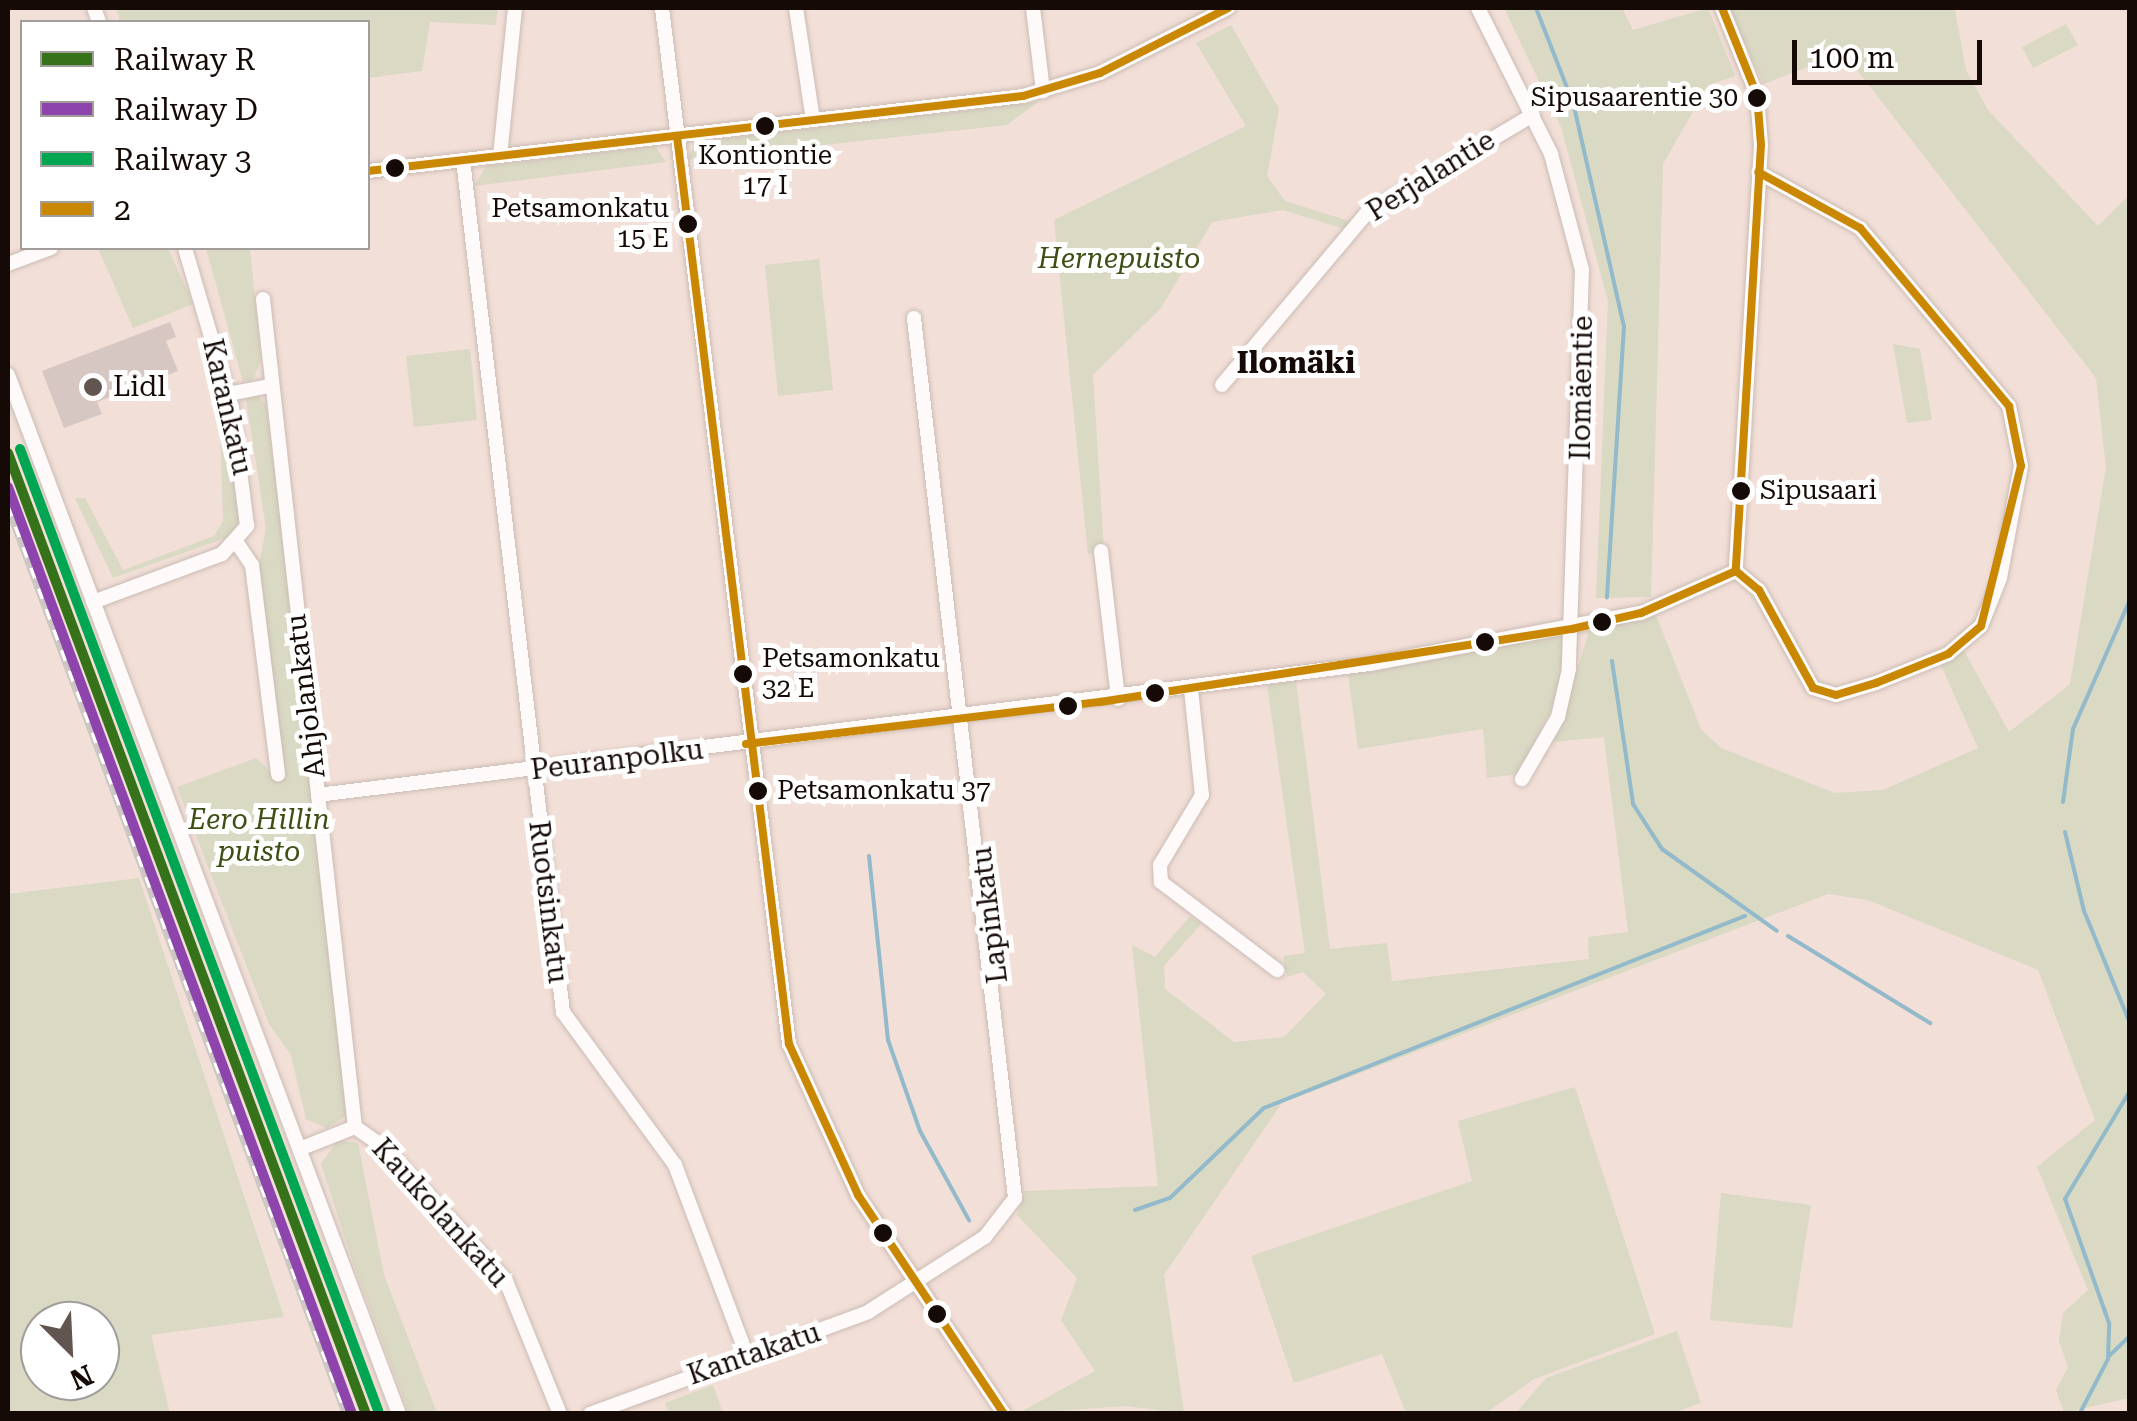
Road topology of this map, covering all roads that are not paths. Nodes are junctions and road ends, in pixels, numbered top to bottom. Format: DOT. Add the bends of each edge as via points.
graph roads {
  1 [pos="515,8"];
  2 [pos="662,8"];
  3 [pos="796,8"];
  4 [pos="1033,8"];
  5 [pos="1228,8"];
  6 [pos="1478,8"];
  7 [pos="1722,8"];
  8 [pos="1043,91"];
  9 [pos="1533,114"];
  10 [pos="813,120"];
  11 [pos="677,136"];
  12 [pos="500,156"];
  13 [pos="463,160"];
  14 [pos="370,171"];
  15 [pos="1758,172"];
  16 [pos="45,250"];
  17 [pos="175,250"];
  18 [pos="185,250"];
  19 [pos="8,264"];
  20 [pos="190,271"];
  21 [pos="263,299"];
  22 [pos="914,318"];
  23 [pos="8,376"];
  24 [pos="1222,384"];
  25 [pos="270,386"];
  26 [pos="228,394"];
  27 [pos="237,544"];
  28 [pos="1101,552"];
  29 [pos="1736,571"];
  30 [pos="93,602"];
  31 [pos="1572,629"];
  32 [pos="1191,689"];
  33 [pos="1118,699"];
  34 [pos="967,718"];
  35 [pos="746,744"];
  36 [pos="531,771"];
  37 [pos="278,774"];
  38 [pos="1522,779"];
  39 [pos="318,794"];
  40 [pos="1277,970"];
  41 [pos="355,1126"];
  42 [pos="302,1148"];
  43 [pos="912,1284"];
  44 [pos="746,1356"];
  45 [pos="399,1414"];
  46 [pos="560,1414"];
  47 [pos="590,1414"];
  48 [pos="1004,1414"];
  1 -- 12 [label="street"];
  2 -- 11 [label="street"];
  3 -- 10 [label="street"];
  4 -- 8 [label="street"];
  5 -- 8 [label="street"];
  6 -- 9 [label="street, Ilomäentie"];
  7 -- 15 [label="street" via="1757,95"];
  8 -- 10 [label="street"];
  9 -- 24 [label="street, Perjalantie" via="1366,214"];
  9 -- 31 [label="street, Ilomäentie" via="1582,270"];
  10 -- 11 [label="street"];
  11 -- 12 [label="street"];
  11 -- 35 [label="street"];
  12 -- 13 [label="street"];
  13 -- 14 [label="street"];
  13 -- 36 [label="street, Ruotsinkatu"];
  15 -- 29 [label="street"];
  15 -- 29 [label="street" via="1860,228 2009,406 2022,466 2000,578 1981,626 1948,654 1876,683 1836,694 1812,688 1759,590"];
  16 -- 19 [label="street"];
  17 -- 20 [label="street, Karankatu"];
  18 -- 20 [label="street, Karankatu"];
  20 -- 26 [label="street, Karankatu"];
  21 -- 25 [label="street, Ahjolankatu"];
  22 -- 34 [label="street, Lapinkatu"];
  23 -- 30 [label="street"];
  25 -- 26 [label="street"];
  25 -- 39 [label="street, Ahjolankatu"];
  26 -- 27 [label="street, Karankatu" via="248,508"];
  27 -- 30 [label="street"];
  27 -- 37 [label="street" via="252,564"];
  28 -- 33 [label="street"];
  29 -- 31 [label="street, Peuranpolku" via="1656,608"];
  30 -- 42 [label="street"];
  31 -- 32 [label="street, Peuranpolku"];
  31 -- 38 [label="street, Ilomäentie" via="1558,718"];
  32 -- 33 [label="street, Peuranpolku"];
  32 -- 40 [label="street" via="1202,796 1160,865 1161,882"];
  33 -- 34 [label="street, Peuranpolku"];
  34 -- 35 [label="street, Peuranpolku"];
  34 -- 43 [label="street, Lapinkatu" via="1018,1187 1008,1214 984,1238"];
  35 -- 36 [label="street, Peuranpolku"];
  35 -- 43 [label="street" via="788,1044 816,1116"];
  36 -- 39 [label="street, Peuranpolku"];
  36 -- 44 [label="street, Ruotsinkatu" via="563,1012 675,1165"];
  39 -- 41 [label="street, Ahjolankatu"];
  41 -- 42 [label="street, Kaukolankatu"];
  41 -- 46 [label="street, Kaukolankatu" via="506,1282"];
  42 -- 45 [label="street"];
  43 -- 44 [label="street, Kantakatu" via="843,1323"];
  43 -- 48 [label="street"];
  44 -- 47 [label="street, Kantakatu"];
}
